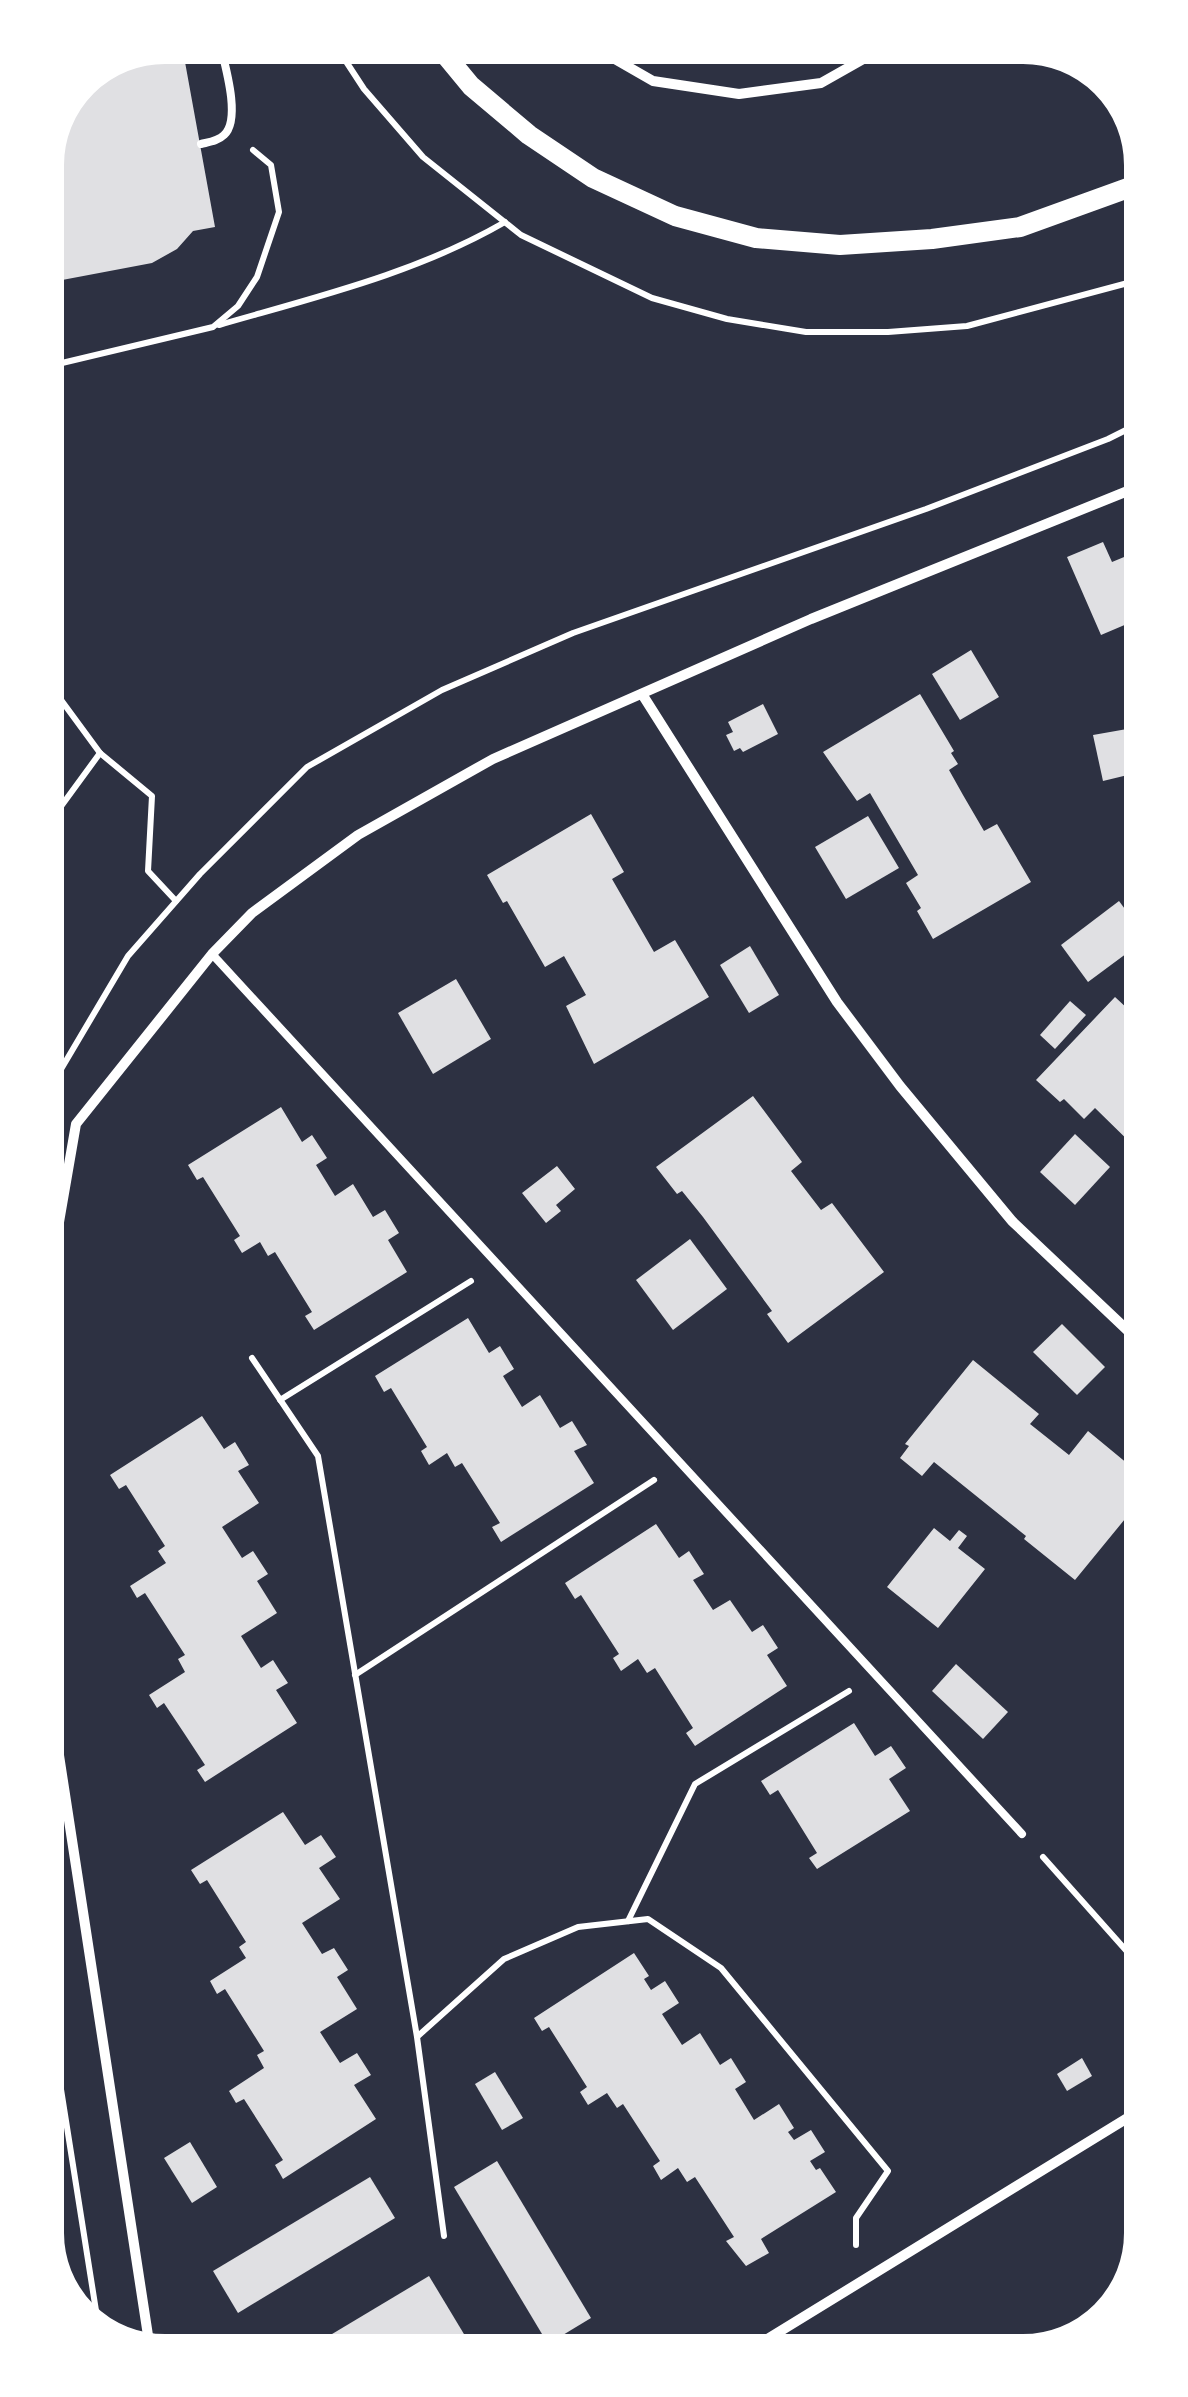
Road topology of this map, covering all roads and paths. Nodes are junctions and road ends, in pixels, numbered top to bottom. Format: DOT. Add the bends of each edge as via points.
graph roads {
  1 [pos="223,58"];
  2 [pos="448,58"];
  3 [pos="613,58"];
  4 [pos="866,58"];
  5 [pos="228,131"];
  6 [pos="201,144"];
  7 [pos="1130,187"];
  8 [pos="505,222"];
  9 [pos="213,327"];
  10 [pos="58,364"];
  11 [pos="1130,490"];
  12 [pos="642,694"];
  13 [pos="58,696"];
  14 [pos="100,753"];
  15 [pos="58,810"];
  16 [pos="176,901"];
  17 [pos="212,954"];
  18 [pos="58,1228"];
  19 [pos="497,1264"];
  20 [pos="1130,1333"];
  21 [pos="252,1358"];
  22 [pos="280,1400"];
  23 [pos="680,1463"];
  24 [pos="355,1675"];
  25 [pos="875,1675"];
  26 [pos="58,1773"];
  27 [pos="1022,1834"];
  28 [pos="628,1920"];
  29 [pos="1130,1955"];
  30 [pos="417,2037"];
  31 [pos="58,2070"];
  32 [pos="1130,2117"];
  33 [pos="444,2236"];
  34 [pos="856,2287"];
  35 [pos="97,2315"];
  36 [pos="148,2338"];
  37 [pos="767,2340"];
  1 -- 5 [label="lane" via="231,98"];
  2 -- 7 [label="main road" via="529,135 594,178 675,216 756,238 840,245 1020,228"];
  3 -- 4 [label="street" via="652,81 739,94 822,83"];
  5 -- 6 [label="lane"];
  5 -- 9 [label="path" via="271,165 279,212 257,276 238,306"];
  8 -- 9 [label="path" via="459,249"];
  9 -- 10 [label="path"];
  11 -- 12 [label="street"];
  12 -- 17 [label="street" via="494,760 358,834 252,912"];
  12 -- 20 [label="street" via="838,1002 900,1086 1012,1221"];
  13 -- 14 [label="path"];
  14 -- 15 [label="path"];
  14 -- 16 [label="path" via="152,796 148,871"];
  17 -- 18 [label="street" via="76,1124"];
  17 -- 19 [label="lane"];
  19 -- 22 [label="path"];
  19 -- 23 [label="lane"];
  21 -- 22 [label="path"];
  22 -- 24 [label="path" via="318,1456"];
  23 -- 24 [label="path"];
  23 -- 25 [label="lane"];
  24 -- 30 [label="path"];
  25 -- 27 [label="lane"];
  25 -- 28 [label="path" via="695,1784"];
  26 -- 36 [label="street"];
  27 -- 29 [label="path"];
  28 -- 30 [label="path" via="578,1927 504,1959"];
  28 -- 34 [label="path" via="648,1918 721,1968 888,2171 856,2218"];
  30 -- 33 [label="path"];
  31 -- 35 [label="path"];
  32 -- 34 [label="street"];
  34 -- 37 [label="street"];
}
